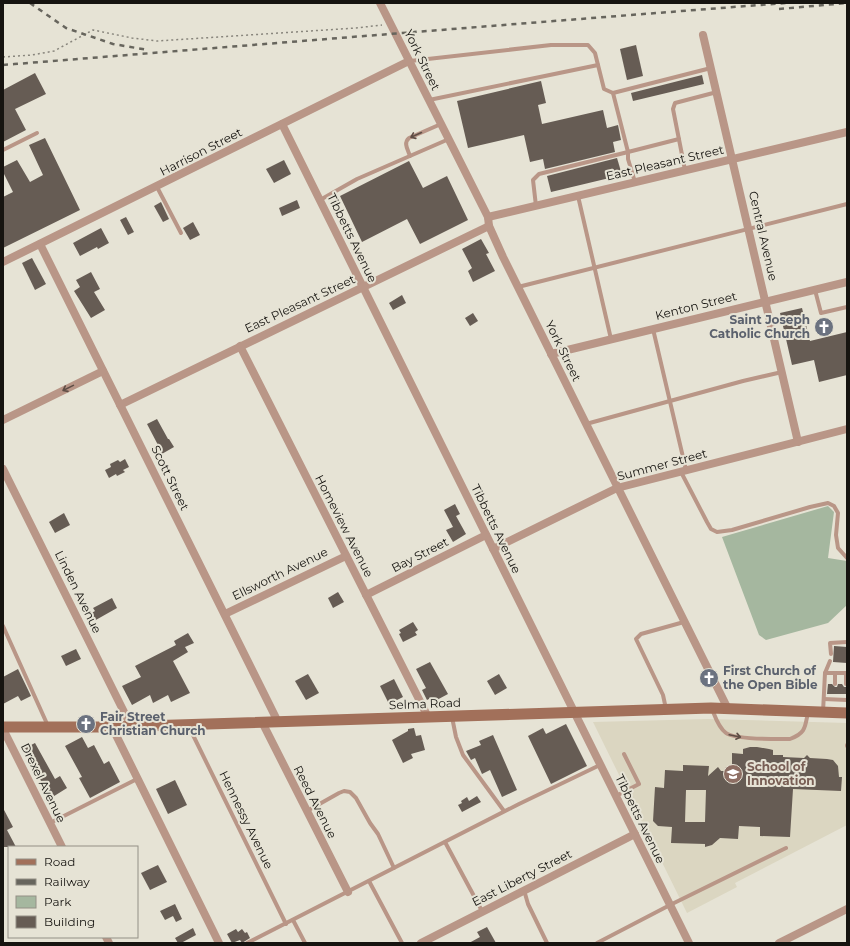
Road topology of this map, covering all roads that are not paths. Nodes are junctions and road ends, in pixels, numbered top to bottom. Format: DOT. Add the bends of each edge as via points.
graph roads {
  1 [pos="380,3"];
  2 [pos="704,35"];
  3 [pos="409,62"];
  4 [pos="598,65"];
  5 [pos="712,68"];
  6 [pos="717,92"];
  7 [pos="613,93"];
  8 [pos="429,100"];
  9 [pos="282,124"];
  10 [pos="441,124"];
  11 [pos="847,132"];
  12 [pos="37,133"];
  13 [pos="448,139"];
  14 [pos="679,139"];
  15 [pos="3,150"];
  16 [pos="628,152"];
  17 [pos="410,156"];
  18 [pos="732,159"];
  19 [pos="686,170"];
  20 [pos="635,182"];
  21 [pos="157,187"];
  22 [pos="578,196"];
  23 [pos="320,200"];
  24 [pos="847,204"];
  25 [pos="536,206"];
  26 [pos="489,222"];
  27 [pos="749,230"];
  28 [pos="181,233"];
  29 [pos="40,244"];
  30 [pos="3,262"];
  31 [pos="594,268"];
  32 [pos="847,282"];
  33 [pos="518,287"];
  34 [pos="363,288"];
  35 [pos="815,290"];
  36 [pos="766,302"];
  37 [pos="847,307"];
  38 [pos="653,329"];
  39 [pos="611,339"];
  40 [pos="240,346"];
  41 [pos="551,354"];
  42 [pos="103,371"];
  43 [pos="782,372"];
  44 [pos="670,401"];
  45 [pos="120,405"];
  46 [pos="3,420"];
  47 [pos="585,424"];
  48 [pos="847,429"];
  49 [pos="798,442"];
  50 [pos="3,469"];
  51 [pos="684,471"];
  52 [pos="617,488"];
  53 [pos="486,535"];
  54 [pos="493,550"];
  55 [pos="346,556"];
  56 [pos="847,558"];
  57 [pos="366,596"];
  58 [pos="225,614"];
  59 [pos="684,622"];
  60 [pos="3,626"];
  61 [pos="847,642"];
  62 [pos="831,654"];
  63 [pos="830,661"];
  64 [pos="825,673"];
  65 [pos="835,673"];
  66 [pos="847,673"];
  67 [pos="835,684"];
  68 [pos="846,684"];
  69 [pos="835,694"];
  70 [pos="846,694"];
  71 [pos="824,699"];
  72 [pos="834,700"];
  73 [pos="846,700"];
  74 [pos="711,708"];
  75 [pos="728,709"];
  76 [pos="667,710"];
  77 [pos="574,712"];
  78 [pos="808,712"];
  79 [pos="823,712"];
  80 [pos="847,713"];
  81 [pos="452,716"];
  82 [pos="428,717"];
  83 [pos="262,722"];
  84 [pos="278,722"];
  85 [pos="188,724"];
  86 [pos="131,726"];
  87 [pos="48,727"];
  88 [pos="112,727"];
  89 [pos="3,728"];
  90 [pos="624,754"];
  91 [pos="600,765"];
  92 [pos="137,779"];
  93 [pos="616,796"];
  94 [pos="307,811"];
  95 [pos="504,812"];
  96 [pos="50,823"];
  97 [pos="634,834"];
  98 [pos="445,842"];
  99 [pos="62,846"];
  100 [pos="786,848"];
  101 [pos="394,868"];
  102 [pos="369,881"];
  103 [pos="524,890"];
  104 [pos="348,892"];
  105 [pos="670,905"];
  106 [pos="847,909"];
  107 [pos="482,911"];
  108 [pos="293,920"];
  109 [pos="286,924"];
  110 [pos="219,943"];
  111 [pos="247,943"];
  112 [pos="305,943"];
  113 [pos="402,943"];
  114 [pos="421,943"];
  115 [pos="547,943"];
  116 [pos="597,943"];
  117 [pos="689,943"];
  118 [pos="779,943"];
  1 -- 3 [label="street, York Street"];
  2 -- 5 [label="street, Central Avenue"];
  3 -- 4 [label="lane" via="551,45 588,45 596,53"];
  3 -- 8 [label="street, York Street"];
  3 -- 9 [label="street, Harrison Street"];
  4 -- 7 [label="lane" via="604,88"];
  4 -- 8 [label="lane"];
  5 -- 6 [label="street, Central Avenue"];
  5 -- 7 [label="lane"];
  6 -- 14 [label="lane" via="676,103 674,108"];
  6 -- 18 [label="street, Central Avenue"];
  7 -- 16 [label="lane"];
  8 -- 10 [label="street, York Street"];
  9 -- 21 [label="street, Harrison Street"];
  9 -- 23 [label="street, Tibbetts Avenue"];
  10 -- 13 [label="street, York Street"];
  10 -- 17 [label="lane, one-way" via="406,140"];
  11 -- 18 [label="street, East Pleasant Street"];
  12 -- 15 [label="lane"];
  13 -- 17 [label="lane"];
  13 -- 26 [label="street, York Street"];
  14 -- 16 [label="lane"];
  14 -- 19 [label="lane"];
  16 -- 20 [label="lane"];
  16 -- 25 [label="lane" via="539,174 533,180"];
  17 -- 23 [label="lane" via="357,179"];
  18 -- 19 [label="street, East Pleasant Street"];
  18 -- 27 [label="street, Central Avenue"];
  19 -- 20 [label="street, East Pleasant Street"];
  20 -- 22 [label="street, East Pleasant Street"];
  21 -- 28 [label="lane"];
  21 -- 29 [label="street, Harrison Street"];
  22 -- 25 [label="street, East Pleasant Street"];
  22 -- 31 [label="lane"];
  23 -- 34 [label="street, Tibbetts Avenue"];
  24 -- 27 [label="lane"];
  25 -- 26 [label="street, East Pleasant Street"];
  26 -- 33 [label="street, York Street"];
  26 -- 34 [label="street, East Pleasant Street"];
  27 -- 31 [label="lane"];
  27 -- 36 [label="street, Central Avenue"];
  29 -- 30 [label="street, Harrison Street"];
  29 -- 42 [label="street, Scott Street"];
  31 -- 33 [label="lane"];
  31 -- 39 [label="lane"];
  32 -- 35 [label="street, Kenton Street"];
  33 -- 41 [label="street, York Street"];
  34 -- 40 [label="street, East Pleasant Street"];
  34 -- 53 [label="street, Tibbetts Avenue"];
  35 -- 36 [label="street, Kenton Street"];
  35 -- 37 [label="lane" via="821,313"];
  36 -- 38 [label="street, Kenton Street"];
  36 -- 43 [label="street, Central Avenue"];
  38 -- 39 [label="street, Kenton Street"];
  38 -- 44 [label="lane"];
  39 -- 41 [label="street, Kenton Street"];
  40 -- 45 [label="street, East Pleasant Street"];
  40 -- 55 [label="street, Homeview Avenue"];
  41 -- 47 [label="street, York Street"];
  42 -- 45 [label="street, Scott Street"];
  42 -- 46 [label="street, one-way"];
  43 -- 44 [label="lane"];
  43 -- 49 [label="street, Central Avenue"];
  44 -- 47 [label="lane"];
  44 -- 51 [label="lane"];
  45 -- 58 [label="street, Scott Street"];
  47 -- 52 [label="street, York Street"];
  48 -- 49 [label="street, Summer Street"];
  49 -- 51 [label="street, Summer Street"];
  50 -- 86 [label="street, Linden Avenue"];
  51 -- 52 [label="street, Summer Street"];
  51 -- 56 [label="lane" via="707,522 716,532 732,530 828,503 834,506 838,513 838,548"];
  52 -- 54 [label="street, Summer Street"];
  52 -- 59 [label="street, York Street"];
  53 -- 54 [label="street, Tibbetts Avenue"];
  53 -- 57 [label="street, Bay Street"];
  54 -- 77 [label="street, Tibbetts Avenue"];
  55 -- 57 [label="street, Homeview Avenue"];
  55 -- 58 [label="street, Ellsworth Avenue"];
  57 -- 82 [label="street, Homeview Avenue"];
  58 -- 84 [label="street, Scott Street"];
  59 -- 75 [label="street, York Street"];
  59 -- 76 [label="lane" via="641,634 636,639"];
  60 -- 87 [label="lane"];
  61 -- 62 [label="lane" via="830,643"];
  63 -- 64 [label="lane"];
  64 -- 65 [label="lane"];
  64 -- 71 [label="lane"];
  65 -- 66 [label="lane"];
  65 -- 67 [label="lane"];
  66 -- 68 [label="lane"];
  69 -- 72 [label="lane"];
  70 -- 73 [label="lane"];
  71 -- 72 [label="lane"];
  71 -- 79 [label="lane"];
  72 -- 73 [label="lane"];
  74 -- 75 [label="street, Selma Road"];
  74 -- 76 [label="street, Selma Road"];
  74 -- 78 [label="lane, one-way" via="726,733 736,737 790,739 799,736 805,729"];
  75 -- 78 [label="street, Selma Road"];
  76 -- 77 [label="street, Selma Road"];
  77 -- 81 [label="street, Selma Road"];
  77 -- 91 [label="street, Tibbetts Avenue"];
  78 -- 79 [label="street, Selma Road"];
  79 -- 80 [label="street, Selma Road"];
  81 -- 82 [label="street, Selma Road"];
  81 -- 95 [label="lane" via="463,755"];
  82 -- 84 [label="street, Selma Road"];
  83 -- 84 [label="street, Selma Road"];
  83 -- 85 [label="street, Selma Road"];
  83 -- 94 [label="street, Reed Avenue"];
  85 -- 86 [label="street, Selma Road"];
  85 -- 109 [label="lane, Hennessy Avenue"];
  86 -- 88 [label="street, Selma Road"];
  87 -- 88 [label="street, Selma Road"];
  87 -- 89 [label="street, Selma Road"];
  88 -- 92 [label="street"];
  89 -- 96 [label="street, Drexel Avenue"];
  90 -- 93 [label="lane" via="640,784"];
  91 -- 93 [label="street, Tibbetts Avenue"];
  91 -- 95 [label="lane"];
  92 -- 96 [label="lane"];
  92 -- 110 [label="street"];
  93 -- 97 [label="street, Tibbetts Avenue"];
  94 -- 101 [label="lane" via="339,793 350,792 378,834"];
  94 -- 104 [label="street, Reed Avenue"];
  95 -- 98 [label="lane"];
  96 -- 99 [label="street, Drexel Avenue"];
  97 -- 103 [label="street, East Liberty Street"];
  97 -- 105 [label="street, Tibbetts Avenue"];
  98 -- 101 [label="lane"];
  98 -- 107 [label="lane"];
  100 -- 105 [label="lane"];
  101 -- 102 [label="lane"];
  102 -- 104 [label="lane"];
  102 -- 113 [label="lane"];
  103 -- 107 [label="street, East Liberty Street"];
  103 -- 115 [label="lane"];
  104 -- 108 [label="lane"];
  105 -- 116 [label="lane"];
  105 -- 117 [label="street, Tibbetts Avenue"];
  106 -- 118 [label="street"];
  107 -- 114 [label="street, East Liberty Street"];
  108 -- 109 [label="lane"];
  108 -- 112 [label="lane"];
  109 -- 111 [label="lane"];
}
